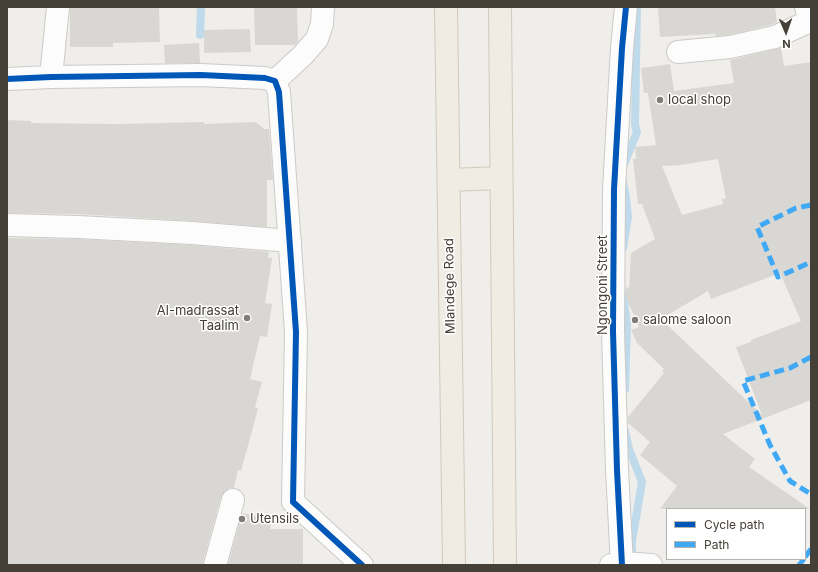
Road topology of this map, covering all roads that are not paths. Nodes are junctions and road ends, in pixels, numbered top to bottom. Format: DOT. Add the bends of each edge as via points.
graph roads {
  1 [pos="58,7"];
  2 [pos="323,7"];
  3 [pos="446,7"];
  4 [pos="500,7"];
  5 [pos="626,7"];
  6 [pos="806,7"];
  7 [pos="678,52"];
  8 [pos="51,77"];
  9 [pos="7,79"];
  10 [pos="274,81"];
  11 [pos="501,178"];
  12 [pos="449,180"];
  13 [pos="7,225"];
  14 [pos="290,241"];
  15 [pos="233,500"];
  16 [pos="619,564"];
  17 [pos="215,565"];
  18 [pos="362,565"];
  19 [pos="454,565"];
  20 [pos="505,565"];
  21 [pos="651,565"];
  1 -- 8 [label="street"];
  2 -- 10 [label="street" via="322,24 317,39"];
  3 -- 12 [label="main road, Mlandege Road"];
  4 -- 11 [label="main road"];
  5 -- 16 [label="street, Ngongoni Street" via="614,197 613,331"];
  6 -- 7 [label="street" via="810,21 775,37 730,47"];
  8 -- 9 [label="street"];
  8 -- 10 [label="street" via="200,75 265,78"];
  10 -- 14 [label="street" via="279,92"];
  11 -- 12 [label="main road"];
  11 -- 20 [label="main road"];
  12 -- 19 [label="main road, Mlandege Road"];
  13 -- 14 [label="street" via="192,233"];
  14 -- 18 [label="street" via="296,332 293,502"];
  15 -- 17 [label="street"];
  16 -- 21 [label="street"];
}
